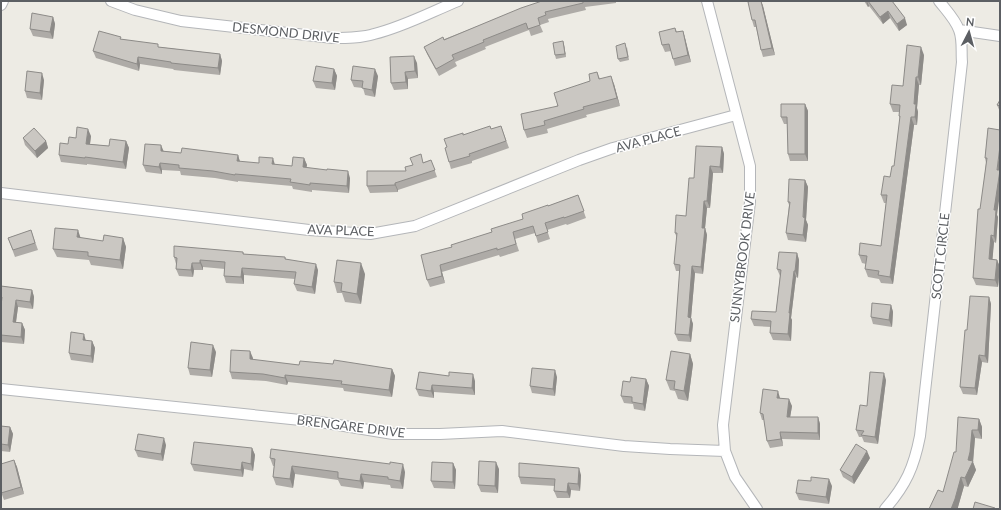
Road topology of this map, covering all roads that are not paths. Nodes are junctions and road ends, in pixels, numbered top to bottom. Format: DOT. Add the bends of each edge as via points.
graph roads {
  1 [pos="2,1"];
  2 [pos="111,1"];
  3 [pos="458,1"];
  4 [pos="707,1"];
  5 [pos="939,1"];
  6 [pos="1,5"];
  7 [pos="960,30"];
  8 [pos="1000,36"];
  9 [pos="736,115"];
  10 [pos="1,193"];
  11 [pos="1,389"];
  12 [pos="725,451"];
  13 [pos="757,509"];
  14 [pos="885,509"];
  1 -- 6 [label="street"];
  2 -- 3 [label="street, DESMOND DRIVE" via="135,10 181,21 333,38 373,35"];
  4 -- 9 [label="street, SUNNYBROOK DRIVE"];
  5 -- 7 [label="street, SCOTT CIRCLE"];
  7 -- 8 [label="street"];
  7 -- 14 [label="street, SCOTT CIRCLE" via="962,62 920,436 916,457 906,482"];
  9 -- 10 [label="street, AVA PLACE" via="613,148 415,226 370,234 309,230"];
  9 -- 12 [label="street, SUNNYBROOK DRIVE" via="750,166 751,185 724,425"];
  11 -- 12 [label="street, BRENGARE DRIVE" via="320,422 393,434 502,431 624,446"];
  12 -- 13 [label="street, SUNNYBROOK DRIVE" via="735,477"];
}
